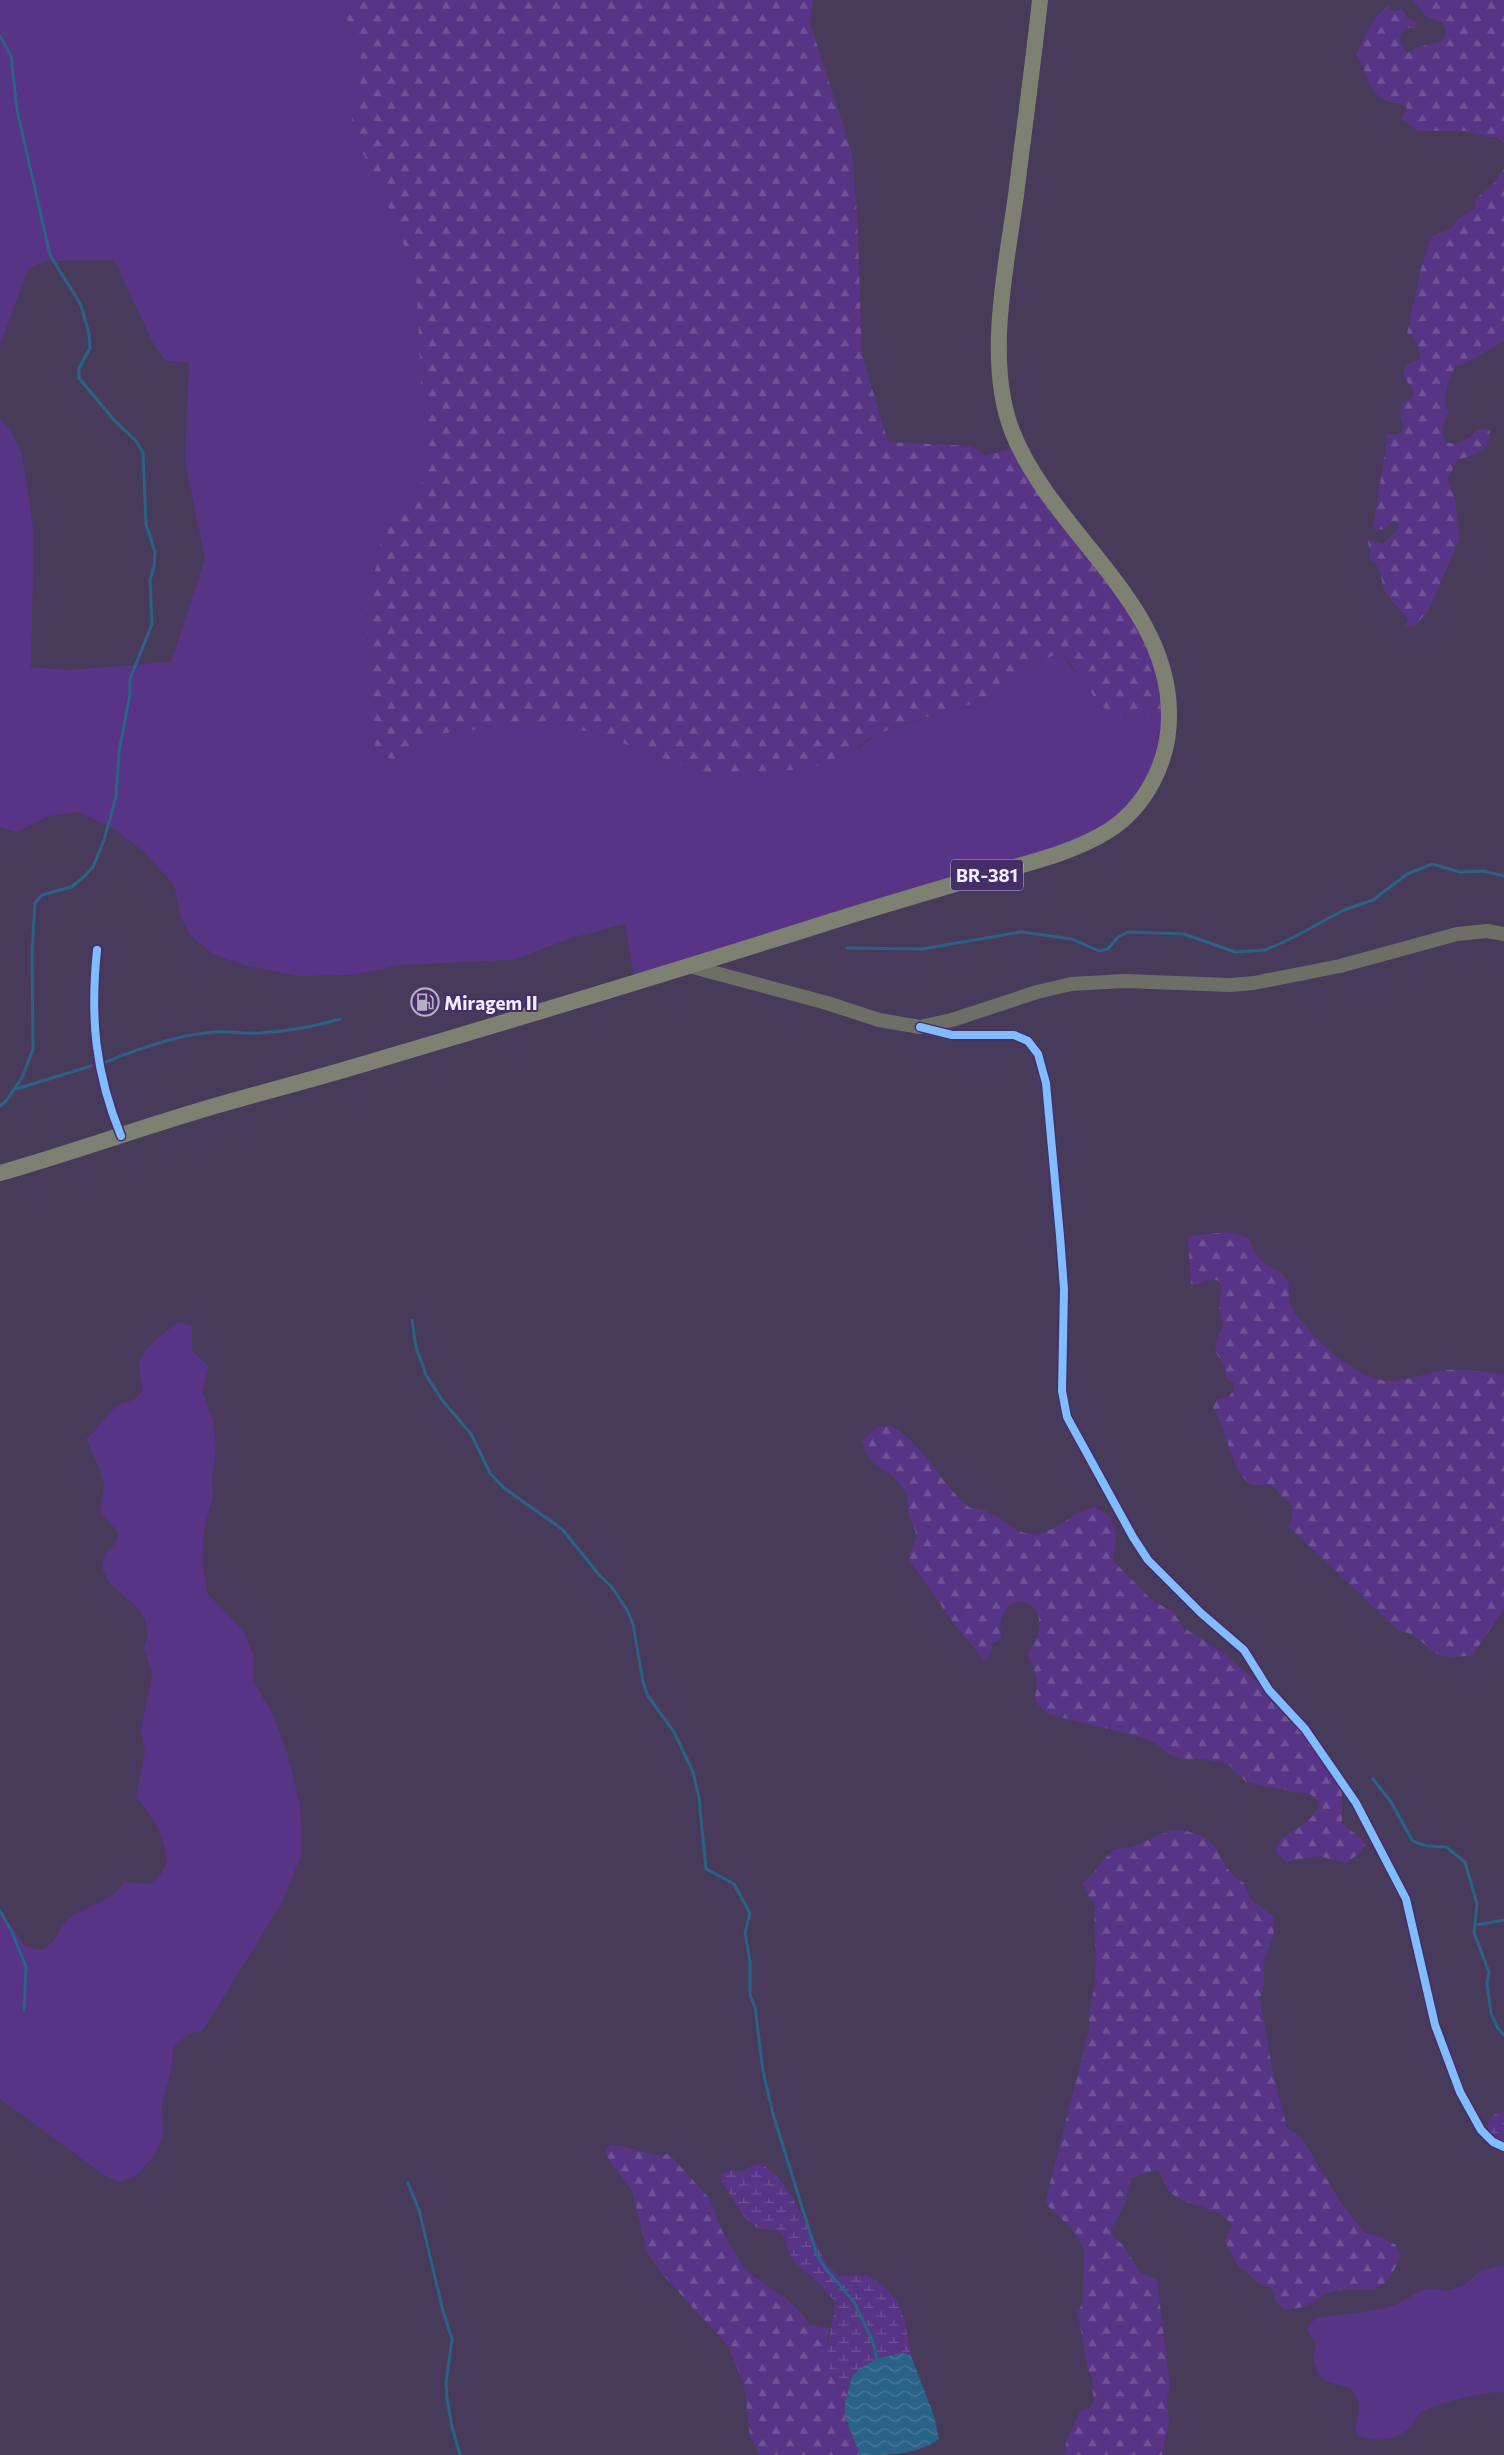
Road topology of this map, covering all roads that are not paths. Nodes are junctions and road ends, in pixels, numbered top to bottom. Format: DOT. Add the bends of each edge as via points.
graph roads {
  1 [pos="1040,0"];
  2 [pos="1504,934"];
  3 [pos="97,950"];
  4 [pos="689,966"];
  5 [pos="920,1027"];
  6 [pos="121,1136"];
  7 [pos="0,1173"];
  8 [pos="1504,2147"];
  1 -- 4 [label="main road, BR-381" via="1001,303 1000,365 1004,399 1012,431 1038,481 1130,601 1148,630 1162,664 1170,720 1156,778 1136,807 1114,828 1084,844"];
  2 -- 5 [label="street" via="1487,931 1456,934 1324,970 1254,983 1230,985 1125,980 1071,984"];
  3 -- 6 [label="street" via="93,993 97,1052 108,1104"];
  4 -- 5 [label="street" via="879,1020"];
  4 -- 6 [label="main road, BR-381"];
  5 -- 8 [label="street" via="952,1035 1014,1035 1028,1041 1038,1054 1046,1084 1060,1236 1064,1289 1062,1390 1067,1417 1148,1560 1244,1650 1269,1690 1305,1729 1356,1804 1406,1899 1435,2025 1460,2092 1481,2130 1493,2142"];
  6 -- 7 [label="main road, BR-381"];
}
